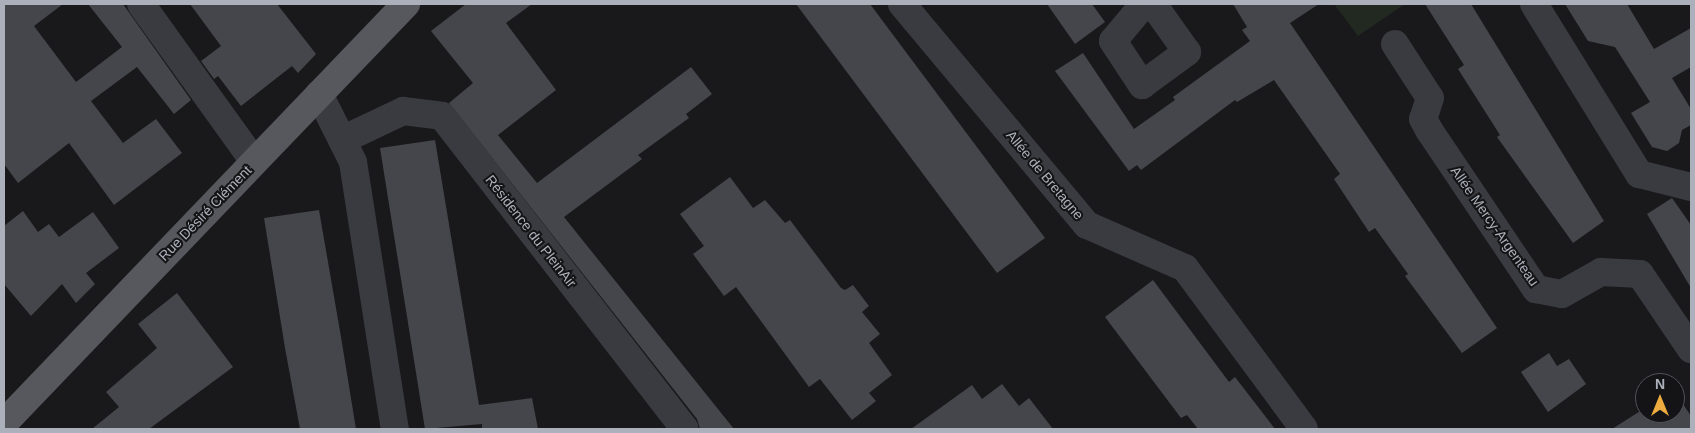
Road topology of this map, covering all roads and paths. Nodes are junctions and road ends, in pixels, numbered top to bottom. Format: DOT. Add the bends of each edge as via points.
graph roads {
  1 [pos="141,4"];
  2 [pos="406,4"];
  3 [pos="902,4"];
  4 [pos="1144,4"];
  5 [pos="1153,4"];
  6 [pos="1534,4"];
  7 [pos="1395,44"];
  8 [pos="319,94"];
  9 [pos="342,140"];
  10 [pos="254,161"];
  11 [pos="1691,187"];
  12 [pos="1691,350"];
  13 [pos="4,423"];
  14 [pos="395,429"];
  15 [pos="685,429"];
  16 [pos="1304,429"];
  1 -- 10 [label="street"];
  2 -- 8 [label="main road, Rue Désiré Clément"];
  3 -- 16 [label="street, Allée de Bretagne" via="1087,225 1184,268"];
  4 -- 5 [label="street" via="1113,41 1142,85 1187,52"];
  6 -- 11 [label="street" via="1639,174"];
  7 -- 12 [label="street, Allée Mercy-Argenteau" via="1430,98 1423,119 1429,130 1536,289 1562,294 1601,272 1640,274"];
  8 -- 9 [label="street"];
  8 -- 10 [label="main road, Rue Désiré Clément"];
  9 -- 14 [label="street" via="353,162"];
  9 -- 15 [label="street, Résidence du PleinAir" via="403,110 442,116"];
  10 -- 13 [label="main road, Rue Désiré Clément"];
}
